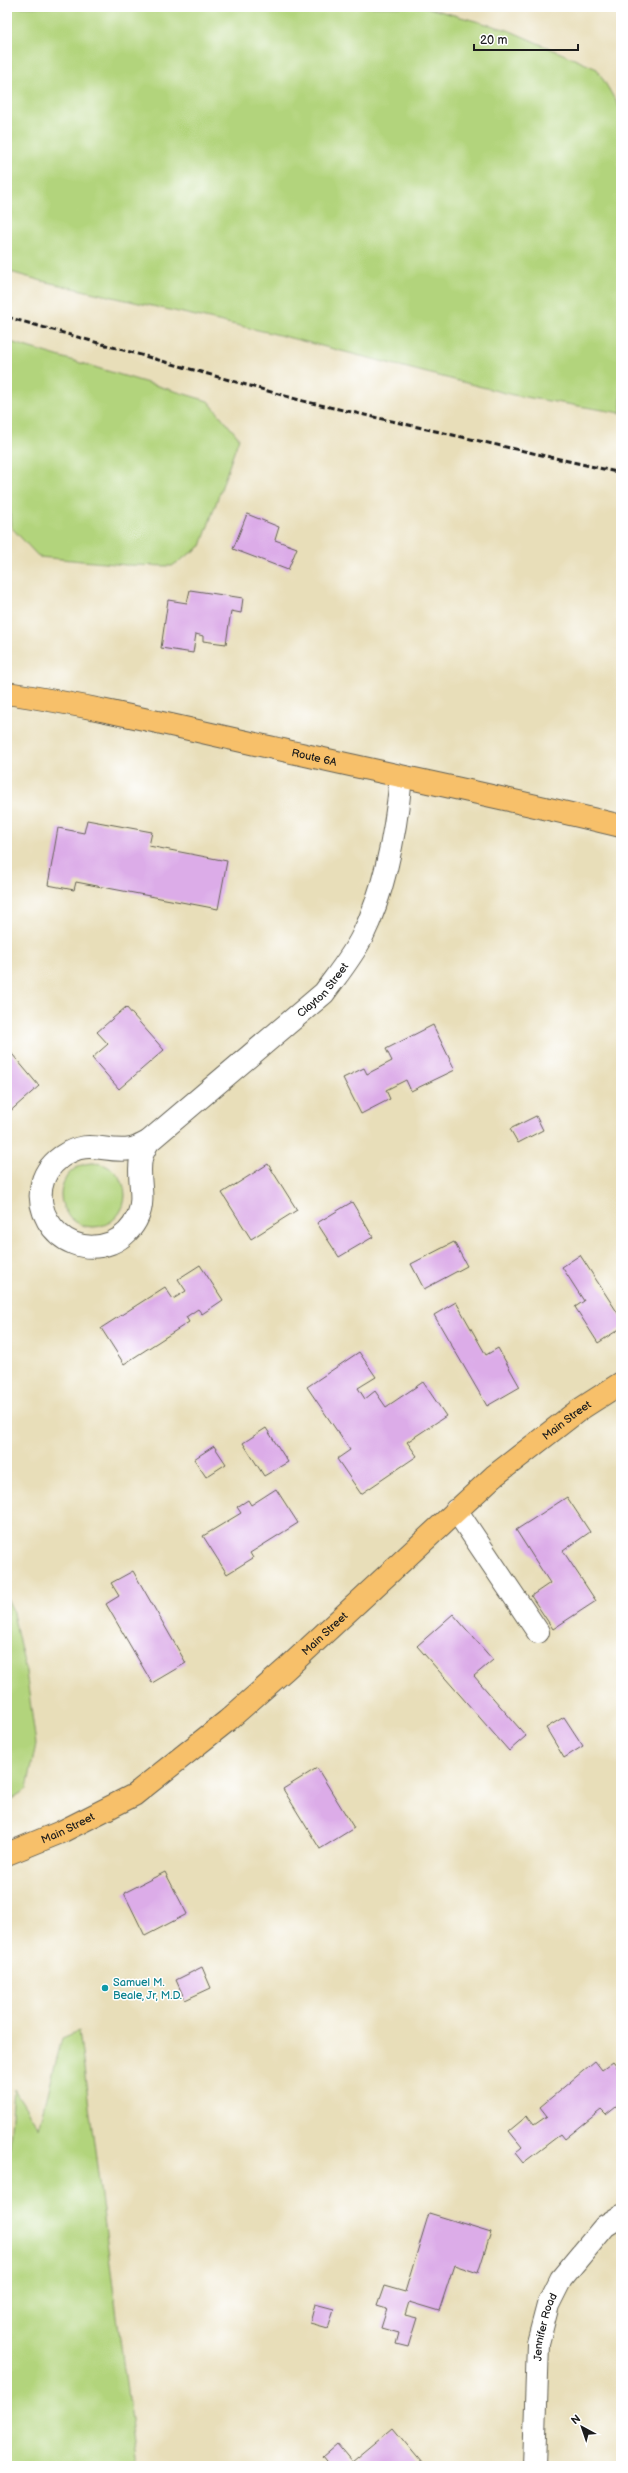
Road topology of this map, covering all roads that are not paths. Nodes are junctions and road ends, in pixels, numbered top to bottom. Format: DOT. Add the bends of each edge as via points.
graph roads {
  1 [pos="7,694"];
  2 [pos="400,777"];
  3 [pos="621,826"];
  4 [pos="148,1142"];
  5 [pos="621,1383"];
  6 [pos="456,1510"];
  7 [pos="538,1632"];
  8 [pos="7,1854"];
  9 [pos="621,2216"];
  10 [pos="534,2466"];
  1 -- 2 [label="main road, Route 6A" via="66,702"];
  2 -- 3 [label="main road, Route 6A" via="511,799"];
  2 -- 4 [label="street, Clayton Street" via="398,805 383,877 362,937 343,967 324,993"];
  4 -- 4 [label="street, Clayton Street" via="141,1159 142,1200 138,1216 130,1229 118,1240 88,1248 72,1244 58,1234 47,1221 41,1204 42,1186 48,1171 60,1158 75,1149 92,1146 131,1149"];
  5 -- 6 [label="main road, Main Street" via="561,1424 494,1476"];
  6 -- 7 [label="street"];
  6 -- 8 [label="main road, Main Street" via="286,1670 134,1795 61,1832"];
  9 -- 10 [label="street, Jennifer Road" via="605,2226 565,2274 548,2306 538,2343"];
}
